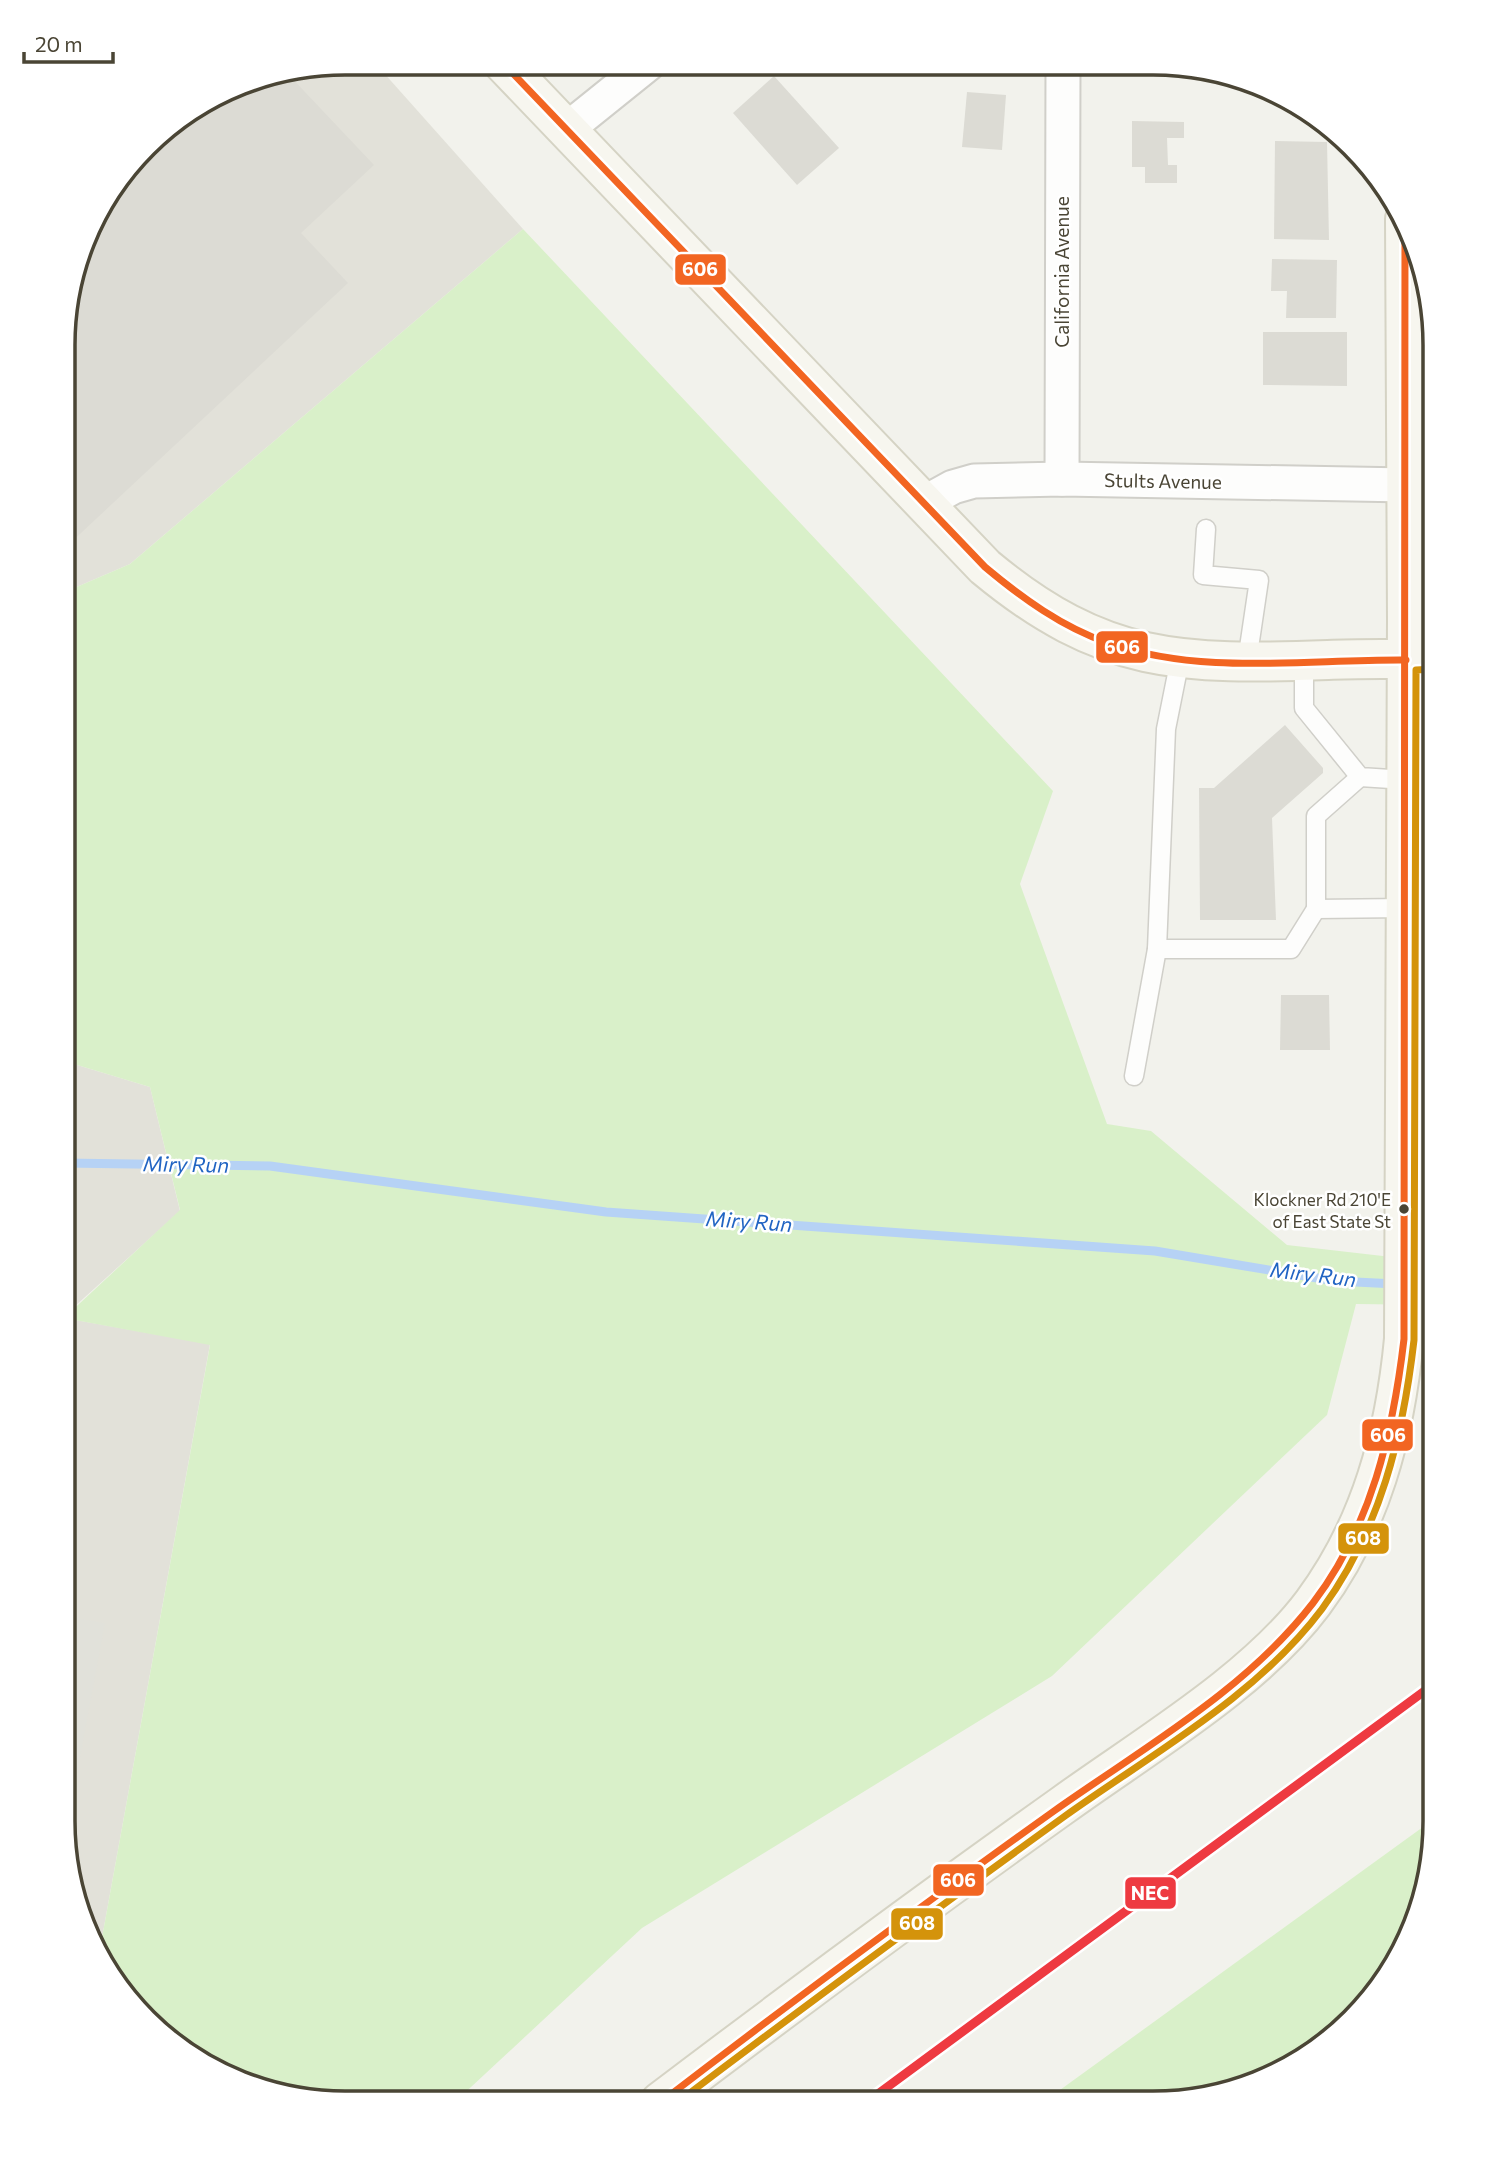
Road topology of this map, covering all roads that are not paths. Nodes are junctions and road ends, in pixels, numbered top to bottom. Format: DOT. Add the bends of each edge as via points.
graph roads {
  1 [pos="514,75"];
  2 [pos="634,75"];
  3 [pos="1062,75"];
  4 [pos="566,130"];
  5 [pos="1405,251"];
  6 [pos="1062,479"];
  7 [pos="1407,485"];
  8 [pos="924,503"];
  9 [pos="1206,529"];
  10 [pos="1180,659"];
  11 [pos="1421,659"];
  12 [pos="1304,660"];
  13 [pos="1247,661"];
  14 [pos="1360,777"];
  15 [pos="1416,792"];
  16 [pos="1405,908"];
  17 [pos="1316,909"];
  18 [pos="1157,949"];
  19 [pos="1134,1076"];
  20 [pos="675,2091"];
  1 -- 4 [label="main road"];
  2 -- 4 [label="street"];
  3 -- 6 [label="street, California Avenue"];
  4 -- 8 [label="main road"];
  5 -- 7 [label="main road"];
  6 -- 7 [label="street, Stults Avenue"];
  6 -- 8 [label="street, Stults Avenue" via="974,481"];
  7 -- 11 [label="main road"];
  8 -- 10 [label="main road" via="985,567 1026,601 1109,644"];
  9 -- 13 [label="lane" via="1203,575 1259,580"];
  10 -- 13 [label="main road"];
  10 -- 18 [label="lane" via="1166,729"];
  11 -- 12 [label="main road"];
  11 -- 15 [label="main road"];
  12 -- 13 [label="main road"];
  12 -- 14 [label="lane" via="1304,708"];
  14 -- 15 [label="lane"];
  14 -- 17 [label="lane" via="1317,816"];
  15 -- 16 [label="main road"];
  16 -- 17 [label="lane"];
  16 -- 20 [label="main road" via="1404,1339 1398,1403 1386,1457 1367,1509 1321,1592 1290,1629 1217,1694"];
  17 -- 18 [label="lane" via="1291,949"];
  18 -- 19 [label="lane"];
}
